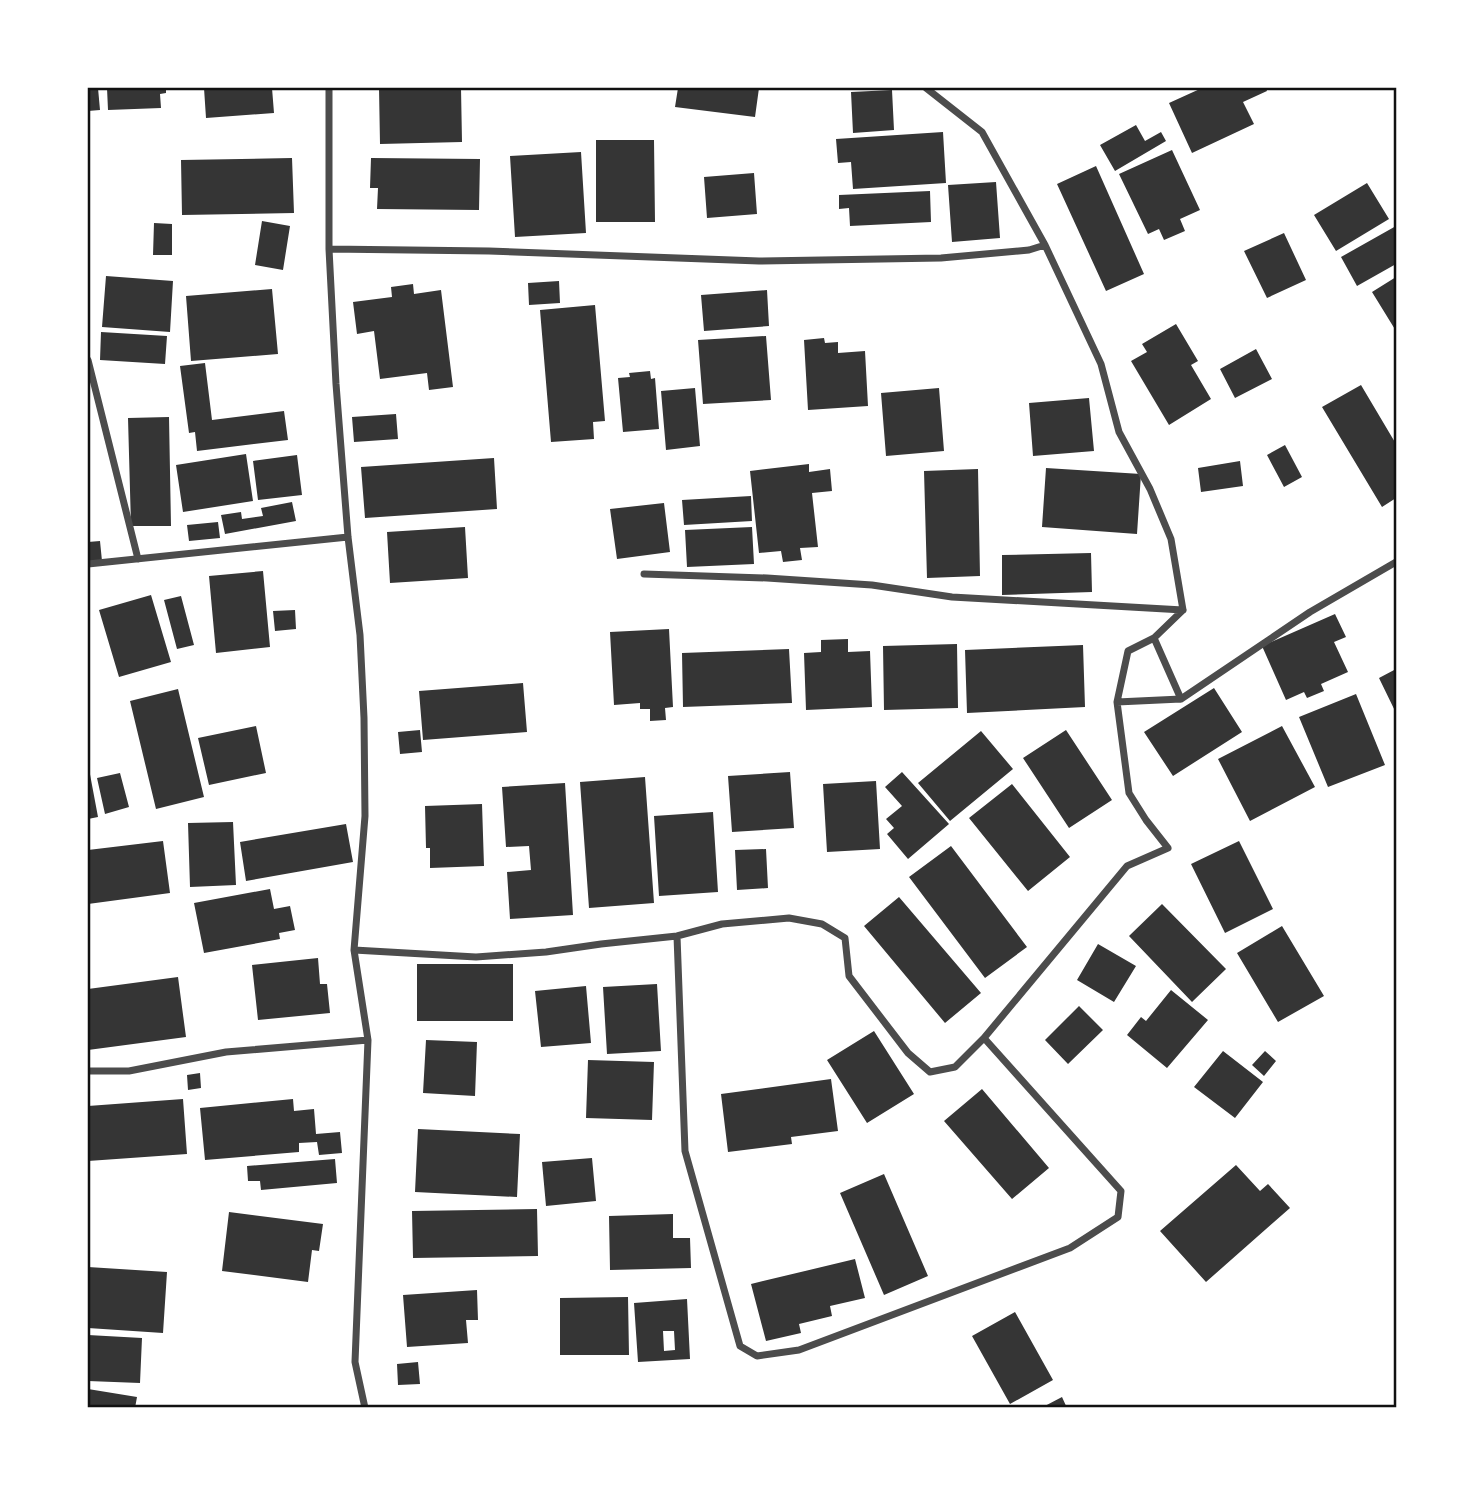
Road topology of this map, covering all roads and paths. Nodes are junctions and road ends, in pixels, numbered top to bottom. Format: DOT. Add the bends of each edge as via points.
graph roads {
  1 [pos="330,88"];
  2 [pos="926,88"];
  3 [pos="1045,245"];
  4 [pos="329,249"];
  5 [pos="88,360"];
  6 [pos="348,537"];
  7 [pos="138,558"];
  8 [pos="1396,562"];
  9 [pos="88,564"];
  10 [pos="644,574"];
  11 [pos="1183,610"];
  12 [pos="1154,638"];
  13 [pos="1181,699"];
  14 [pos="1117,702"];
  15 [pos="677,936"];
  16 [pos="354,950"];
  17 [pos="984,1038"];
  18 [pos="369,1040"];
  19 [pos="88,1071"];
  20 [pos="365,1408"];
  1 -- 4 [label="street"];
  2 -- 3 [label="street" via="982,132"];
  3 -- 4 [label="street" via="941,258 759,261"];
  3 -- 11 [label="street" via="1101,364 1119,432 1171,538"];
  4 -- 6 [label="street"];
  5 -- 7 [label="street"];
  6 -- 7 [label="street"];
  6 -- 16 [label="street" via="364,718 365,816"];
  7 -- 9 [label="street"];
  8 -- 13 [label="street" via="1310,612"];
  10 -- 11 [label="street" via="872,585 952,597"];
  11 -- 12 [label="street"];
  12 -- 13 [label="street"];
  12 -- 14 [label="street" via="1128,651"];
  13 -- 14 [label="street"];
  14 -- 17 [label="street" via="1129,793 1168,848 1127,866"];
  15 -- 16 [label="street" via="476,957"];
  15 -- 17 [label="street" via="722,924 789,918 822,924 845,938 849,975 908,1053 930,1072 955,1067"];
  15 -- 17 [label="street" via="685,1151 740,1346 757,1356 799,1350 1070,1248 1118,1217 1121,1191"];
  16 -- 18 [label="street"];
  18 -- 19 [label="street" via="226,1052 129,1071"];
  18 -- 20 [label="street" via="355,1362"];
}
